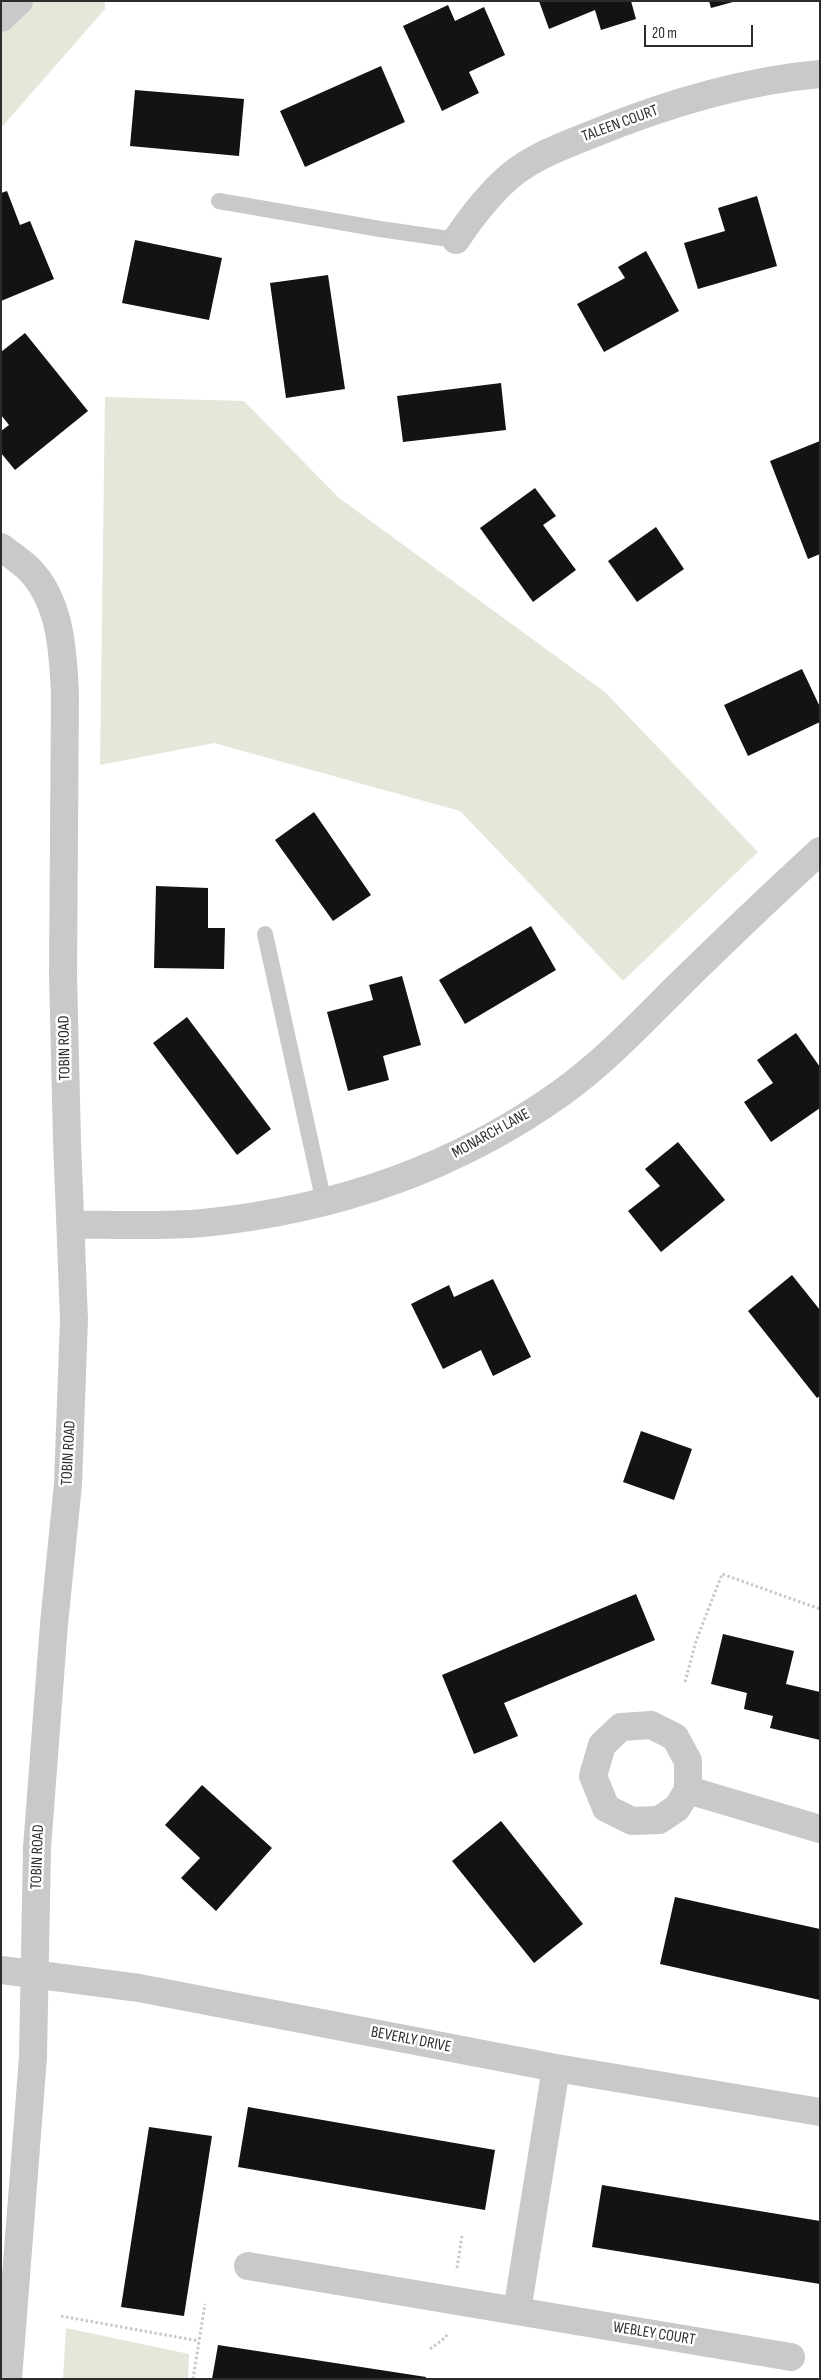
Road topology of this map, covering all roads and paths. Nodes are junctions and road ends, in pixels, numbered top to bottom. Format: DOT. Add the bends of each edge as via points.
graph roads {
  1 [pos="19,1"];
  2 [pos="1,18"];
  3 [pos="820,74"];
  4 [pos="219,201"];
  5 [pos="456,240"];
  6 [pos="1,547"];
  7 [pos="820,851"];
  8 [pos="264,934"];
  9 [pos="324,1203"];
  10 [pos="71,1225"];
  11 [pos="820,1609"];
  12 [pos="685,1682"];
  13 [pos="688,1790"];
  14 [pos="820,1829"];
  15 [pos="1,1970"];
  16 [pos="34,1974"];
  17 [pos="556,2068"];
  18 [pos="820,2112"];
  19 [pos="248,2266"];
  20 [pos="205,2304"];
  21 [pos="517,2311"];
  22 [pos="61,2316"];
  23 [pos="199,2341"];
  24 [pos="791,2357"];
  25 [pos="8,2379"];
  26 [pos="193,2379"];
  1 -- 2 [label="street"];
  3 -- 5 [label="street, TALEEN COURT" via="727,90 650,111 548,152 511,175 478,207"];
  4 -- 5 [label="lane"];
  6 -- 10 [label="street, TOBIN ROAD" via="29,569 46,593 54,609 63,655 64,984"];
  7 -- 9 [label="street, MONARCH LANE" via="628,1036 562,1092 510,1126 434,1166"];
  8 -- 9 [label="lane"];
  9 -- 10 [label="street, MONARCH LANE" via="286,1212 200,1223"];
  10 -- 16 [label="street, TOBIN ROAD" via="74,1319 68,1484 37,1848"];
  11 -- 12 [label="path" via="722,1574 696,1642"];
  13 -- 14 [label="street"];
  15 -- 16 [label="street, BEVERLY DRIVE"];
  16 -- 17 [label="street, BEVERLY DRIVE" via="139,1988"];
  16 -- 25 [label="street, TOBIN ROAD" via="33,2057"];
  17 -- 18 [label="street, BEVERLY DRIVE"];
  17 -- 21 [label="street"];
  19 -- 21 [label="street, WEBLEY COURT"];
  20 -- 23 [label="path"];
  21 -- 24 [label="street, WEBLEY COURT"];
  22 -- 23 [label="path"];
  23 -- 26 [label="path"];
}
